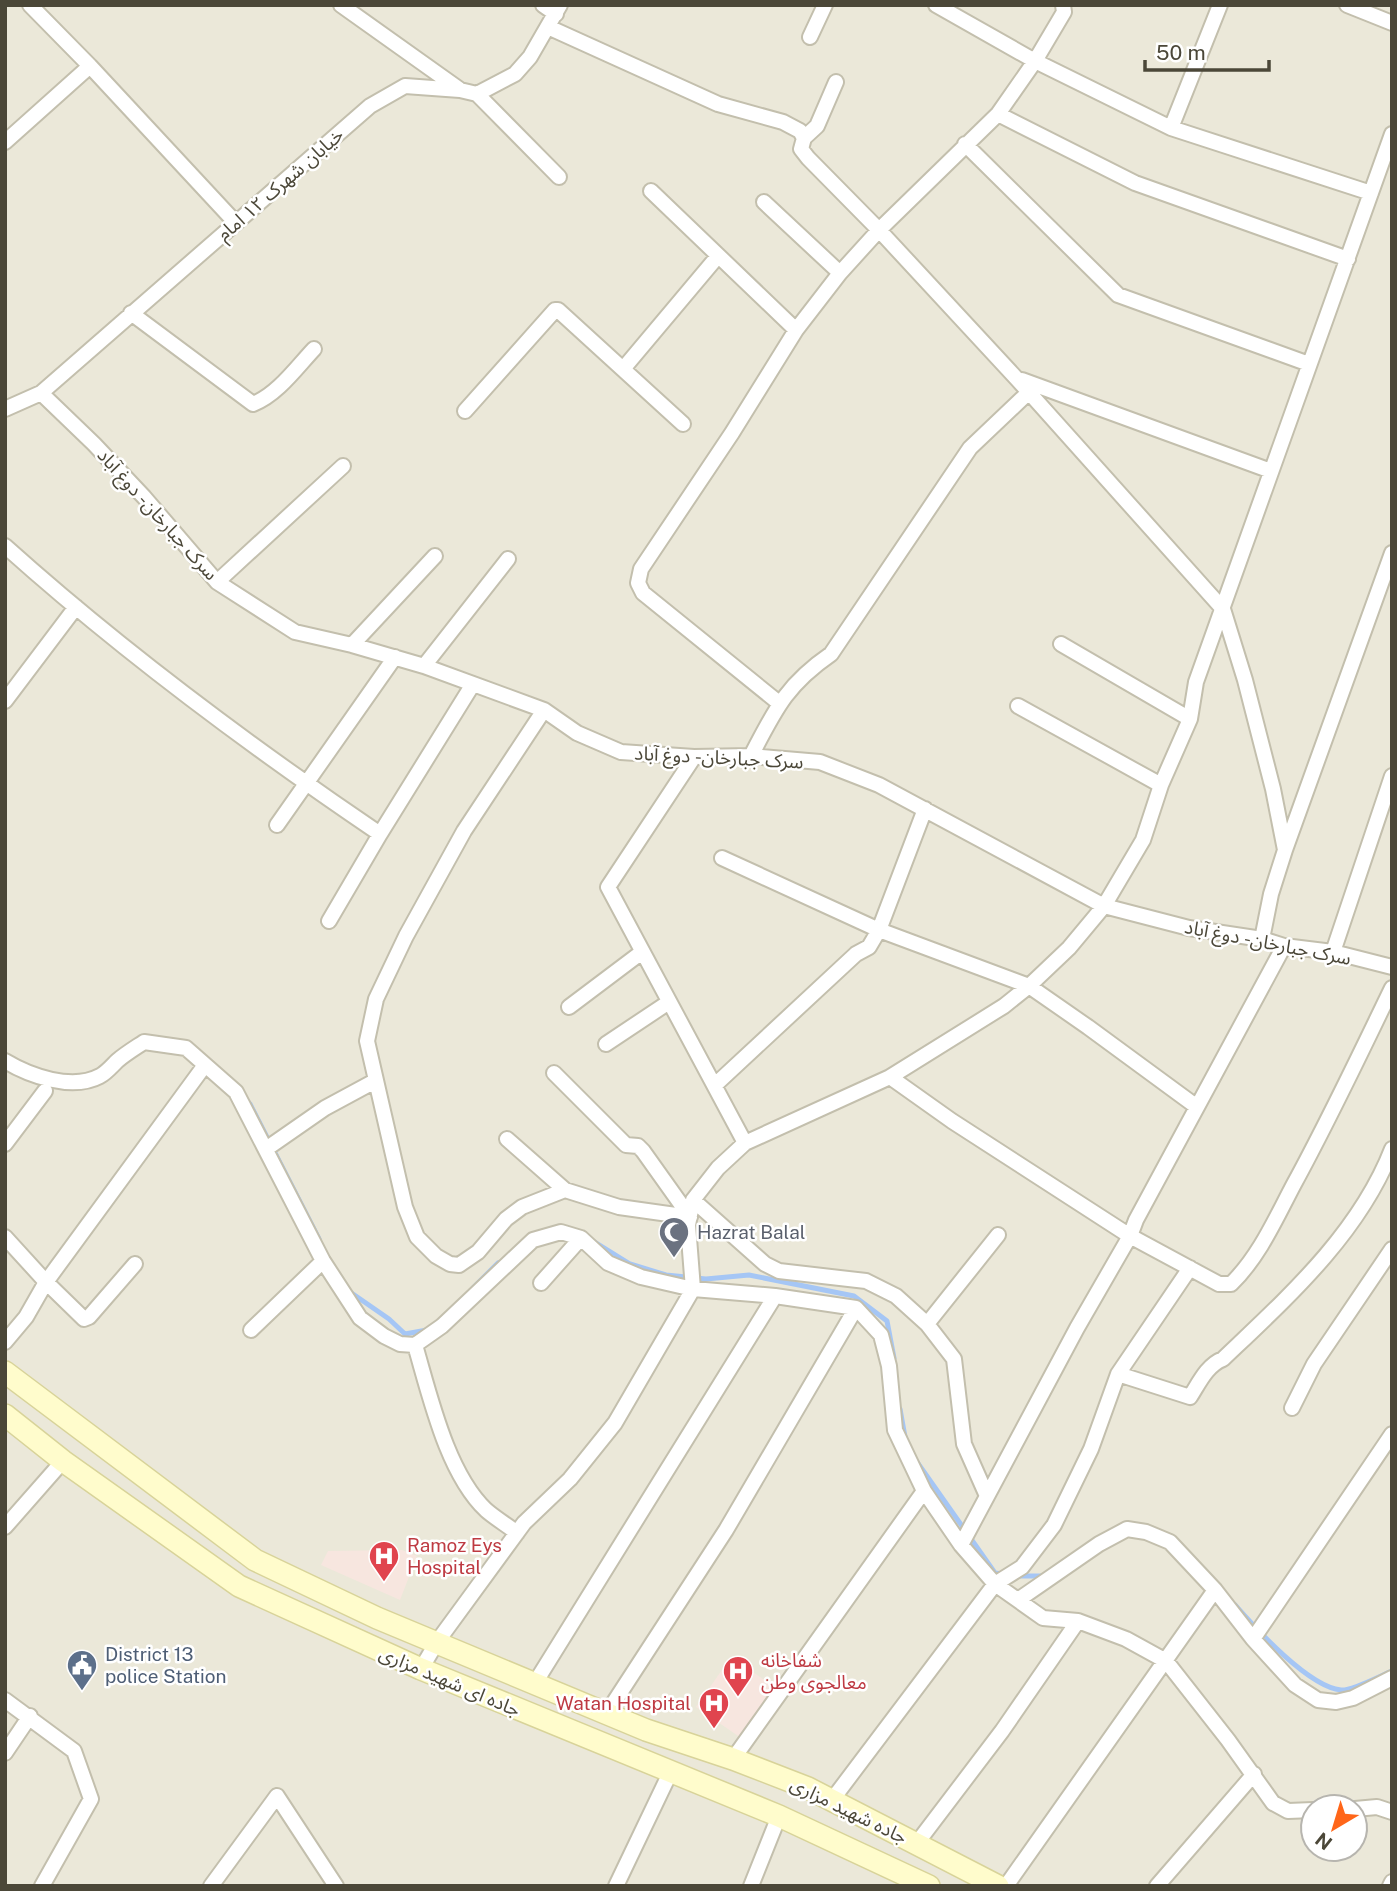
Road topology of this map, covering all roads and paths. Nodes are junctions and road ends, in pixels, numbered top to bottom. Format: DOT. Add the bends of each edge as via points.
graph roads {
  1 [pos="30,5"];
  2 [pos="341,5"];
  3 [pos="825,5"];
  4 [pos="936,5"];
  5 [pos="1063,5"];
  6 [pos="1220,5"];
  7 [pos="1347,5"];
  8 [pos="553,8"];
  9 [pos="1392,23"];
  10 [pos="548,27"];
  11 [pos="810,37"];
  12 [pos="1035,61"];
  13 [pos="90,66"];
  14 [pos="836,82"];
  15 [pos="460,90"];
  16 [pos="477,94"];
  17 [pos="998,114"];
  18 [pos="1171,128"];
  19 [pos="1392,134"];
  20 [pos="804,138"];
  21 [pos="5,142"];
  22 [pos="965,144"];
  23 [pos="559,177"];
  24 [pos="651,191"];
  25 [pos="1371,193"];
  26 [pos="764,202"];
  27 [pos="235,222"];
  28 [pos="879,230"];
  29 [pos="718,256"];
  30 [pos="1348,258"];
  31 [pos="841,274"];
  32 [pos="131,313"];
  33 [pos="796,330"];
  34 [pos="314,349"];
  35 [pos="1309,364"];
  36 [pos="623,369"];
  37 [pos="1017,379"];
  38 [pos="1029,392"];
  39 [pos="41,393"];
  40 [pos="5,409"];
  41 [pos="465,411"];
  42 [pos="683,424"];
  43 [pos="343,466"];
  44 [pos="1271,471"];
  45 [pos="5,546"];
  46 [pos="1392,553"];
  47 [pos="435,556"];
  48 [pos="508,559"];
  49 [pos="217,582"];
  50 [pos="76,607"];
  51 [pos="1223,609"];
  52 [pos="352,645"];
  53 [pos="1061,645"];
  54 [pos="396,657"];
  55 [pos="424,666"];
  56 [pos="473,684"];
  57 [pos="5,701"];
  58 [pos="779,704"];
  59 [pos="1018,706"];
  60 [pos="544,710"];
  61 [pos="1190,719"];
  62 [pos="751,756"];
  63 [pos="694,757"];
  64 [pos="1392,776"];
  65 [pos="306,783"];
  66 [pos="1161,785"];
  67 [pos="925,809"];
  68 [pos="276,825"];
  69 [pos="380,834"];
  70 [pos="1285,849"];
  71 [pos="722,858"];
  72 [pos="1104,906"];
  73 [pos="329,921"];
  74 [pos="879,930"];
  75 [pos="1262,939"];
  76 [pos="1284,946"];
  77 [pos="642,952"];
  78 [pos="1333,952"];
  79 [pos="1392,967"];
  80 [pos="1029,986"];
  81 [pos="1392,988"];
  82 [pos="669,1002"];
  83 [pos="569,1007"];
  84 [pos="607,1044"];
  85 [pos="5,1061"];
  86 [pos="205,1065"];
  87 [pos="554,1073"];
  88 [pos="890,1077"];
  89 [pos="375,1082"];
  90 [pos="715,1085"];
  91 [pos="45,1091"];
  92 [pos="1196,1107"];
  93 [pos="507,1139"];
  94 [pos="745,1143"];
  95 [pos="5,1144"];
  96 [pos="266,1149"];
  97 [pos="1392,1149"];
  98 [pos="565,1189"];
  99 [pos="693,1200"];
  100 [pos="690,1217"];
  101 [pos="998,1235"];
  102 [pos="1130,1236"];
  103 [pos="5,1237"];
  104 [pos="581,1238"];
  105 [pos="1392,1249"];
  106 [pos="323,1261"];
  107 [pos="135,1264"];
  108 [pos="1189,1268"];
  109 [pos="46,1282"];
  110 [pos="541,1283"];
  111 [pos="693,1289"];
  112 [pos="775,1296"];
  113 [pos="856,1308"];
  114 [pos="927,1324"];
  115 [pos="251,1331"];
  116 [pos="5,1342"];
  117 [pos="415,1345"];
  118 [pos="5,1372"];
  119 [pos="1118,1374"];
  120 [pos="1292,1408"];
  121 [pos="5,1415"];
  122 [pos="1392,1434"];
  123 [pos="63,1461"];
  124 [pos="924,1491"];
  125 [pos="987,1496"];
  126 [pos="5,1527"];
  127 [pos="517,1533"];
  128 [pos="961,1545"];
  129 [pos="995,1584"];
  130 [pos="1216,1590"];
  131 [pos="1018,1600"];
  132 [pos="1078,1621"];
  133 [pos="1253,1639"];
  134 [pos="438,1642"];
  135 [pos="1166,1661"];
  136 [pos="421,1669"];
  137 [pos="1392,1678"];
  138 [pos="535,1683"];
  139 [pos="5,1699"];
  140 [pos="607,1713"];
  141 [pos="30,1716"];
  142 [pos="695,1747"];
  143 [pos="5,1753"];
  144 [pos="733,1759"];
  145 [pos="670,1773"];
  146 [pos="1254,1774"];
  147 [pos="832,1800"];
  148 [pos="1369,1808"];
  149 [pos="1299,1811"];
  150 [pos="1392,1812"];
  151 [pos="779,1816"];
  152 [pos="917,1843"];
  153 [pos="926,1885"];
  154 [pos="42,1886"];
  155 [pos="211,1886"];
  156 [pos="336,1886"];
  157 [pos="616,1886"];
  158 [pos="751,1886"];
  159 [pos="998,1886"];
  160 [pos="1006,1886"];
  161 [pos="1157,1886"];
  1 -- 13 [label="street"];
  2 -- 15 [label="street"];
  3 -- 11 [label="street"];
  4 -- 12 [label="street"];
  5 -- 12 [label="street" via="1064,12"];
  6 -- 18 [label="street"];
  7 -- 9 [label="street"];
  8 -- 10 [label="street"];
  10 -- 16 [label="street" via="515,74"];
  10 -- 20 [label="street" via="718,104 783,122"];
  12 -- 17 [label="street"];
  12 -- 18 [label="street"];
  13 -- 21 [label="street"];
  13 -- 27 [label="street"];
  14 -- 20 [label="street" via="817,126"];
  15 -- 16 [label="street, خیابان شهرک ۱۲ امام"];
  15 -- 27 [label="street, خیابان شهرک ۱۲ امام" via="405,86 370,106"];
  16 -- 23 [label="street"];
  17 -- 22 [label="street"];
  17 -- 30 [label="street" via="1135,183"];
  18 -- 25 [label="street"];
  19 -- 25 [label="street"];
  20 -- 28 [label="street" via="801,149 808,158"];
  22 -- 28 [label="street"];
  22 -- 35 [label="street" via="1118,295"];
  24 -- 29 [label="street"];
  25 -- 30 [label="street"];
  26 -- 31 [label="street"];
  27 -- 32 [label="street, خیابان شهرک ۱۲ امام"];
  28 -- 31 [label="street"];
  28 -- 37 [label="street"];
  29 -- 33 [label="street"];
  29 -- 36 [label="street"];
  30 -- 35 [label="street"];
  31 -- 33 [label="street"];
  32 -- 34 [label="street" via="254,404"];
  32 -- 39 [label="street, خیابان شهرک ۱۲ امام"];
  33 -- 58 [label="street" via="641,569 638,583 643,593"];
  35 -- 44 [label="street"];
  36 -- 41 [label="street" via="555,310"];
  36 -- 42 [label="street"];
  37 -- 38 [label="street"];
  37 -- 44 [label="street"];
  38 -- 51 [label="street"];
  38 -- 58 [label="street" via="970,448 831,654 805,672"];
  39 -- 40 [label="street, خیابان شهرک ۱۲ امام"];
  39 -- 49 [label="street, سرک جبارخان - دوغ آباد" via="144,497"];
  43 -- 49 [label="street"];
  44 -- 51 [label="street"];
  45 -- 50 [label="street"];
  46 -- 70 [label="street"];
  47 -- 52 [label="street"];
  48 -- 55 [label="street"];
  49 -- 52 [label="street, سرک جبارخان - دوغ آباد" via="295,632"];
  50 -- 57 [label="street"];
  50 -- 65 [label="street"];
  51 -- 61 [label="street" via="1196,682"];
  51 -- 70 [label="street" via="1245,680"];
  52 -- 54 [label="street, سرک جبارخان - دوغ آباد"];
  53 -- 61 [label="street"];
  54 -- 55 [label="street, سرک جبارخان - دوغ آباد"];
  54 -- 65 [label="street"];
  55 -- 56 [label="street, سرک جبارخان - دوغ آباد"];
  56 -- 60 [label="street, سرک جبارخان - دوغ آباد"];
  56 -- 69 [label="street"];
  58 -- 62 [label="street"];
  59 -- 66 [label="street"];
  60 -- 63 [label="street, سرک جبارخان - دوغ آباد" via="577,733 621,752"];
  60 -- 89 [label="street" via="464,831 376,999 366,1041"];
  61 -- 66 [label="street"];
  62 -- 63 [label="street, سرک جبارخان - دوغ آباد"];
  62 -- 67 [label="street, سرک جبارخان - دوغ آباد" via="820,762"];
  63 -- 77 [label="street" via="608,887"];
  64 -- 78 [label="street"];
  65 -- 68 [label="street"];
  65 -- 69 [label="street"];
  66 -- 72 [label="street" via="1143,840"];
  67 -- 72 [label="street, سرک جبارخان - دوغ آباد"];
  67 -- 74 [label="street"];
  69 -- 73 [label="street"];
  70 -- 75 [label="street"];
  71 -- 74 [label="street"];
  72 -- 75 [label="street, سرک جبارخان - دوغ آباد" via="1189,928"];
  72 -- 80 [label="street"];
  74 -- 80 [label="street"];
  74 -- 90 [label="street" via="869,947"];
  75 -- 76 [label="street, سرک جبارخان - دوغ آباد"];
  76 -- 78 [label="street, سرک جبارخان - دوغ آباد"];
  76 -- 92 [label="street"];
  77 -- 82 [label="street"];
  77 -- 83 [label="street"];
  78 -- 79 [label="street, سرک جبارخان - دوغ آباد"];
  80 -- 88 [label="street"];
  80 -- 92 [label="street"];
  81 -- 108 [label="street" via="1331,1116 1240,1275 1231,1284 1219,1284"];
  82 -- 84 [label="street"];
  82 -- 90 [label="street"];
  85 -- 86 [label="street" via="53,1081 78,1081 100,1076 144,1042 186,1048"];
  86 -- 96 [label="street" via="236,1092"];
  86 -- 109 [label="street"];
  87 -- 100 [label="street" via="626,1145 643,1151"];
  88 -- 94 [label="street"];
  88 -- 102 [label="street"];
  89 -- 96 [label="street" via="325,1108"];
  89 -- 98 [label="street" via="405,1207 417,1237 450,1264 459,1265 478,1252 522,1207"];
  90 -- 94 [label="street"];
  91 -- 95 [label="street"];
  92 -- 102 [label="street"];
  93 -- 98 [label="street"];
  94 -- 99 [label="street"];
  96 -- 106 [label="street"];
  97 -- 119 [label="street" via="1349,1228 1288,1297 1209,1368 1190,1397"];
  98 -- 100 [label="street" via="619,1207"];
  99 -- 100 [label="street"];
  99 -- 114 [label="street" via="765,1264 779,1271 866,1281 897,1296"];
  100 -- 111 [label="street"];
  101 -- 114 [label="street"];
  102 -- 108 [label="street"];
  102 -- 125 [label="street"];
  103 -- 109 [label="street"];
  104 -- 110 [label="street"];
  104 -- 111 [label="street" via="608,1263 641,1277"];
  104 -- 117 [label="street" via="561,1232 533,1240 442,1326"];
  105 -- 120 [label="street" via="1314,1364"];
  106 -- 115 [label="street"];
  106 -- 117 [label="street" via="360,1318 384,1336"];
  107 -- 109 [label="street" via="84,1319"];
  108 -- 119 [label="street"];
  109 -- 116 [label="street"];
  111 -- 112 [label="street"];
  111 -- 127 [label="street" via="615,1423 570,1479"];
  112 -- 113 [label="street"];
  112 -- 138 [label="street"];
  113 -- 124 [label="street" via="881,1335 890,1366 895,1430"];
  113 -- 140 [label="street" via="726,1530"];
  114 -- 125 [label="street" via="954,1359 964,1444"];
  117 -- 127 [label="street" via="437,1420 462,1479 486,1510"];
  118 -- 134 [label="main road, جاده ای شهید مزاری" via="255,1560"];
  119 -- 129 [label="street" via="1091,1449 1054,1525 1022,1567"];
  121 -- 123 [label="main road, جاده ای شهید مزاری"];
  122 -- 133 [label="street"];
  123 -- 126 [label="street"];
  123 -- 136 [label="main road, جاده ای شهید مزاری" via="239,1586"];
  124 -- 128 [label="street"];
  124 -- 144 [label="street"];
  125 -- 128 [label="street"];
  127 -- 134 [label="street"];
  128 -- 129 [label="street"];
  129 -- 131 [label="street"];
  129 -- 147 [label="street"];
  130 -- 131 [label="street" via="1170,1542 1127,1529"];
  130 -- 133 [label="street"];
  130 -- 135 [label="street"];
  131 -- 132 [label="street" via="1043,1618"];
  132 -- 135 [label="street"];
  132 -- 152 [label="street"];
  133 -- 137 [label="street" via="1296,1685 1318,1700 1353,1698"];
  134 -- 136 [label="street"];
  134 -- 138 [label="main road, جاده ای شهید مزاری"];
  135 -- 146 [label="street"];
  135 -- 160 [label="street"];
  136 -- 145 [label="main road, جاده ای شهید مزاری"];
  138 -- 140 [label="main road, جاده ای شهید مزاری"];
  139 -- 141 [label="street"];
  140 -- 142 [label="main road, جاده ای شهید مزاری"];
  141 -- 143 [label="street"];
  141 -- 154 [label="street" via="74,1751 91,1799"];
  142 -- 144 [label="main road, جاده شهید مزاری"];
  144 -- 147 [label="main road, جاده شهید مزاری"];
  145 -- 151 [label="main road, جاده ای شهید مزاری"];
  145 -- 157 [label="street"];
  146 -- 149 [label="street" via="1273,1803"];
  146 -- 161 [label="street"];
  147 -- 152 [label="main road, جاده شهید مزاری"];
  148 -- 150 [label="street"];
  151 -- 153 [label="main road, جاده ای شهید مزاری"];
  151 -- 158 [label="street"];
  152 -- 159 [label="main road, جاده شهید مزاری"];
  155 -- 156 [label="street" via="277,1796"];
}
